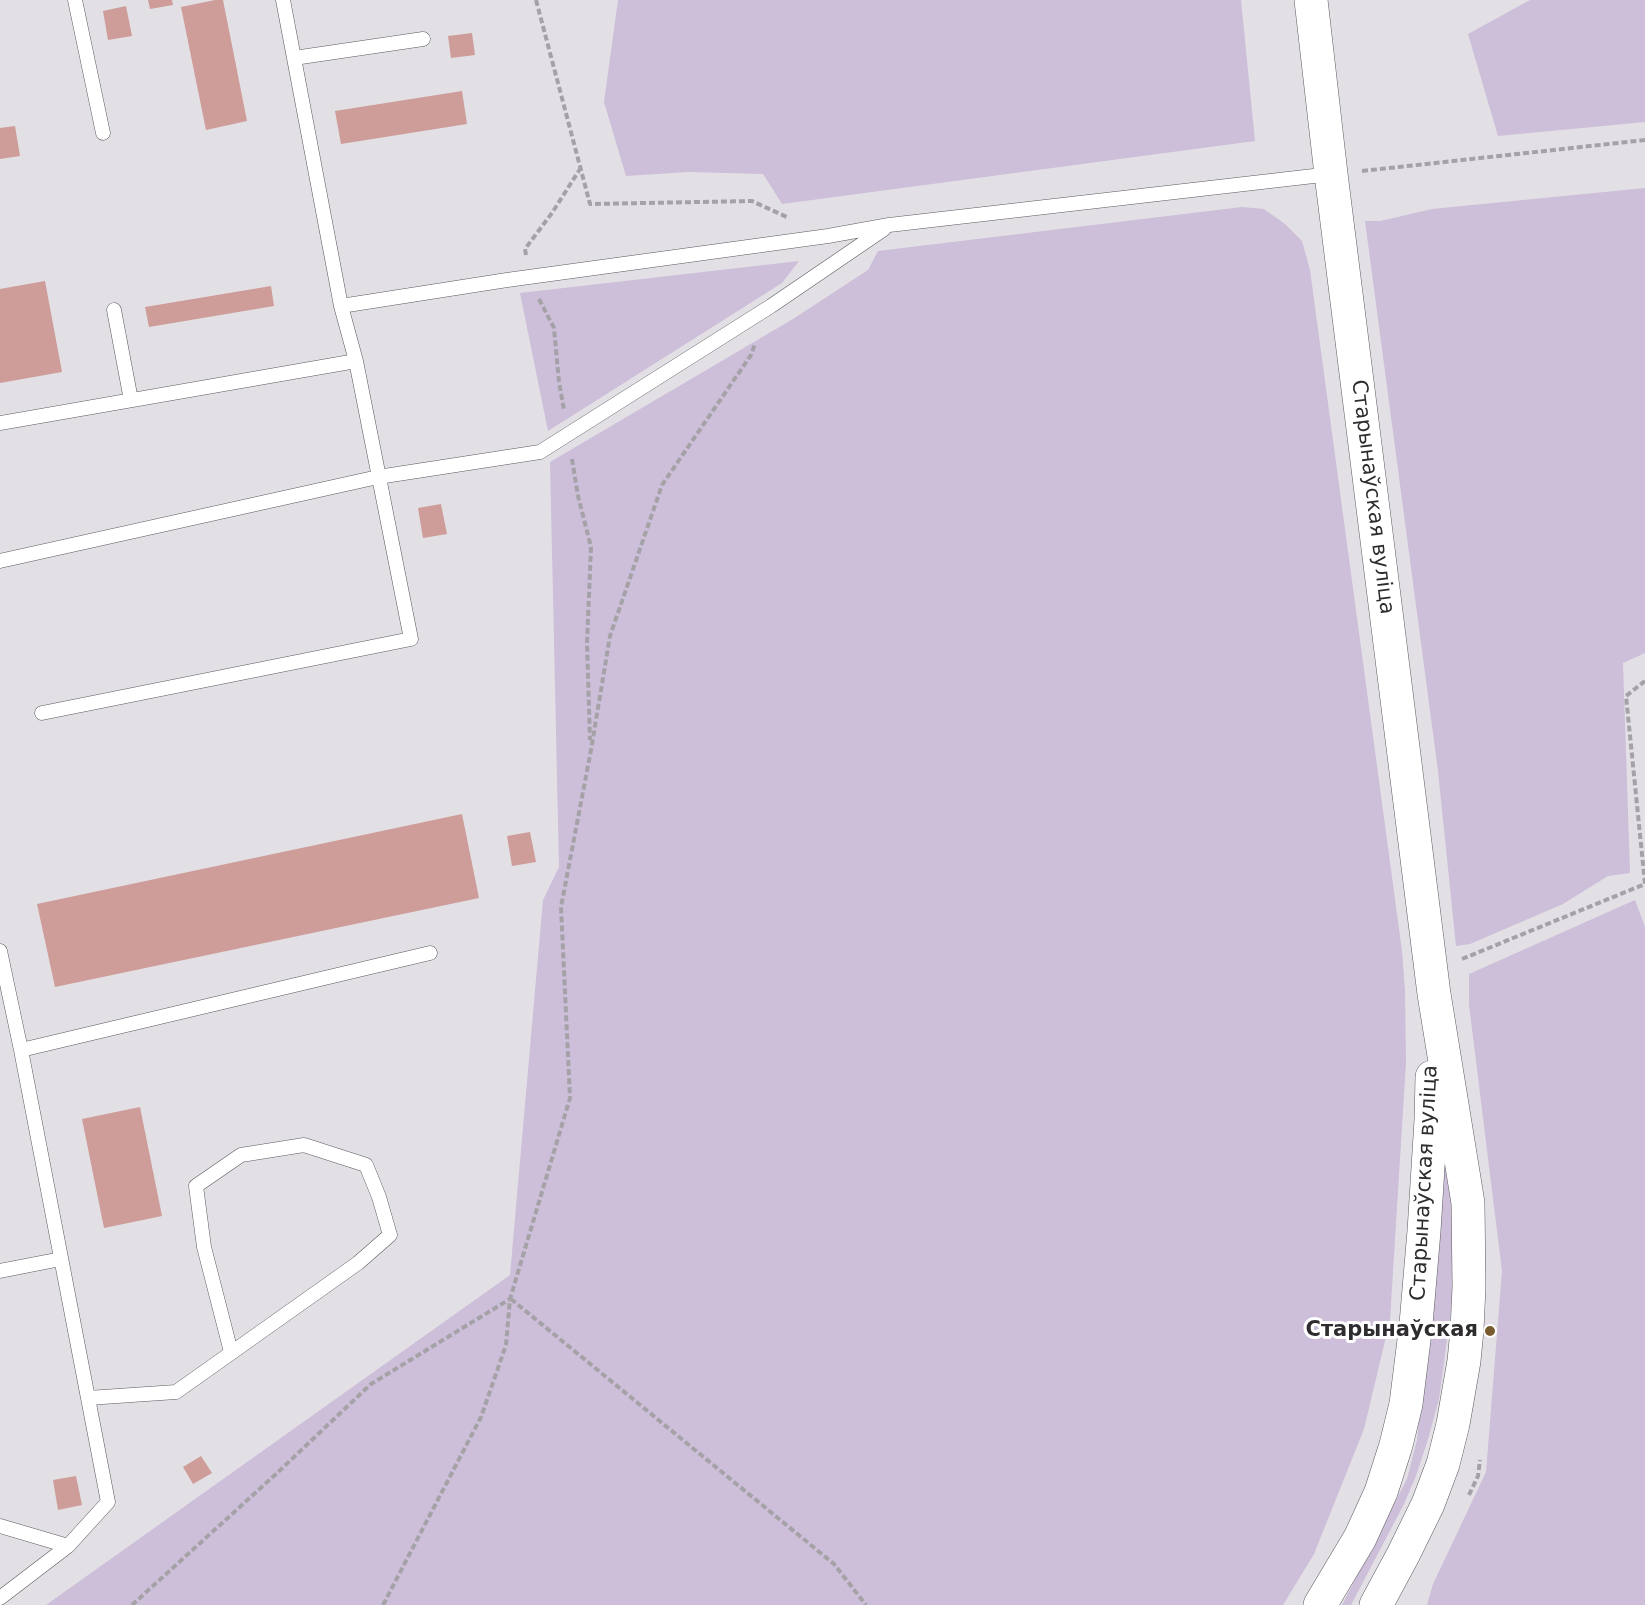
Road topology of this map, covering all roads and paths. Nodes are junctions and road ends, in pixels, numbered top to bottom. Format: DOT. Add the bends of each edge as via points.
graph roads {
  1 [pos="75,0"];
  2 [pos="283,0"];
  3 [pos="536,0"];
  4 [pos="1311,0"];
  5 [pos="423,39"];
  6 [pos="294,58"];
  7 [pos="103,133"];
  8 [pos="1645,140"];
  9 [pos="1331,174"];
  10 [pos="889,225"];
  11 [pos="828,236"];
  12 [pos="341,306"];
  13 [pos="771,306"];
  14 [pos="114,310"];
  15 [pos="356,362"];
  16 [pos="131,400"];
  17 [pos="0,423"];
  18 [pos="378,477"];
  19 [pos="0,561"];
  20 [pos="1645,681"];
  21 [pos="42,712"];
  22 [pos="1645,884"];
  23 [pos="0,951"];
  24 [pos="430,952"];
  25 [pos="1433,978"];
  26 [pos="21,1050"];
  27 [pos="61,1259"];
  28 [pos="0,1271"];
  29 [pos="510,1299"];
  30 [pos="231,1352"];
  31 [pos="87,1398"];
  32 [pos="0,1526"];
  33 [pos="68,1546"];
  34 [pos="0,1598"];
  35 [pos="132,1605"];
  36 [pos="383,1605"];
  37 [pos="866,1605"];
  38 [pos="1320,1605"];
  39 [pos="1376,1605"];
  1 -- 7 [label="lane"];
  2 -- 6 [label="lane"];
  3 -- 11 [label="path" via="590,204 752,201"];
  4 -- 9 [label="main road, Старынаўская вуліца"];
  5 -- 6 [label="lane"];
  6 -- 12 [label="lane"];
  8 -- 9 [label="path"];
  9 -- 10 [label="lane"];
  9 -- 25 [label="main road, Старынаўская вуліца"];
  10 -- 11 [label="lane"];
  10 -- 13 [label="lane"];
  11 -- 12 [label="lane"];
  12 -- 15 [label="lane"];
  13 -- 18 [label="lane" via="540,452"];
  13 -- 29 [label="path" via="751,356 662,485 610,636 561,907 570,1098"];
  14 -- 16 [label="lane"];
  15 -- 16 [label="lane"];
  15 -- 18 [label="lane"];
  16 -- 17 [label="lane"];
  18 -- 19 [label="lane"];
  18 -- 21 [label="lane" via="411,639"];
  20 -- 22 [label="path" via="1626,696"];
  22 -- 25 [label="path" via="1465,958"];
  23 -- 26 [label="lane"];
  24 -- 26 [label="lane"];
  25 -- 38 [label="main road, Старынаўская вуліца" via="1431,1120 1424,1231 1406,1404 1381,1492 1360,1538"];
  25 -- 39 [label="main road, Старынаўская вуліца" via="1467,1203 1467,1330 1443,1464 1428,1504"];
  26 -- 27 [label="lane"];
  27 -- 28 [label="lane"];
  27 -- 31 [label="lane"];
  29 -- 35 [label="path" via="371,1384"];
  29 -- 36 [label="path" via="506,1346 481,1417"];
  29 -- 37 [label="path" via="834,1564"];
  30 -- 30 [label="lane" via="358,1263 390,1235 366,1165 304,1145 241,1155 196,1186 204,1247"];
  30 -- 31 [label="lane" via="176,1392"];
  31 -- 33 [label="lane" via="108,1502"];
  32 -- 33 [label="lane"];
  33 -- 34 [label="lane"];
}
